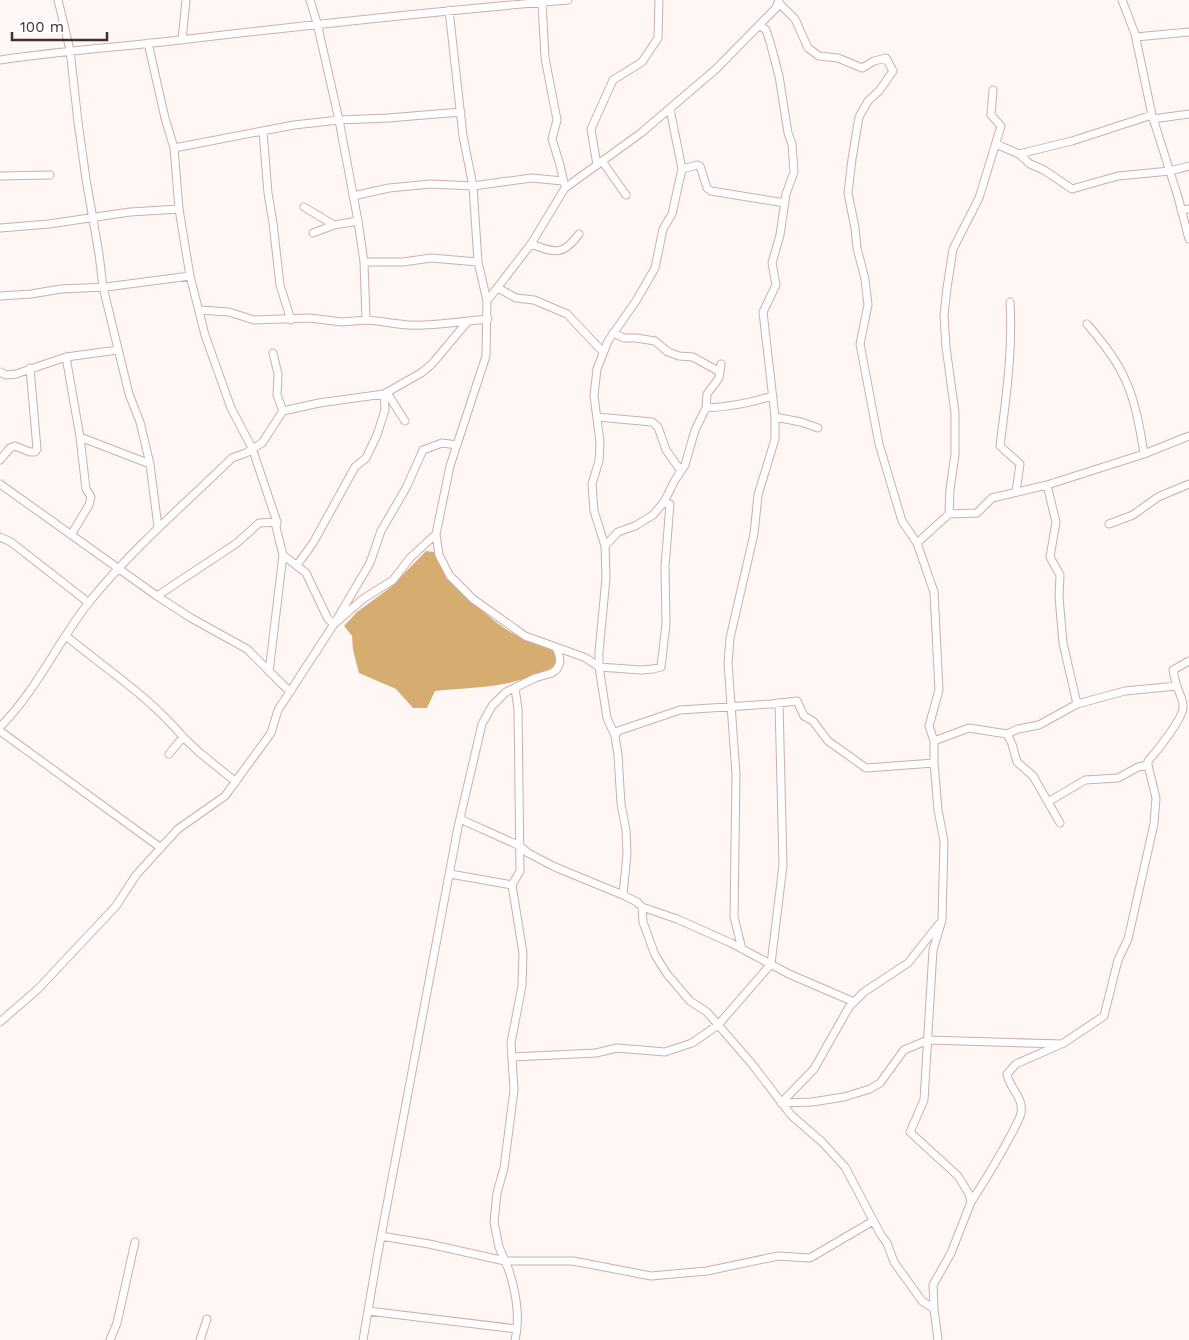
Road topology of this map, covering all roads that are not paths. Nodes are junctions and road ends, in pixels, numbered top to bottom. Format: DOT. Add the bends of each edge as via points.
graph roads {
  1 [pos="58,0"];
  2 [pos="186,0"];
  3 [pos="310,0"];
  4 [pos="455,0"];
  5 [pos="568,0"];
  6 [pos="659,0"];
  7 [pos="1122,0"];
  8 [pos="779,1"];
  9 [pos="542,2"];
  10 [pos="460,9"];
  11 [pos="450,10"];
  12 [pos="318,23"];
  13 [pos="759,25"];
  14 [pos="1189,32"];
  15 [pos="1136,37"];
  16 [pos="182,40"];
  17 [pos="148,43"];
  18 [pos="70,50"];
  19 [pos="0,60"];
  20 [pos="993,90"];
  21 [pos="670,109"];
  22 [pos="462,112"];
  23 [pos="1189,114"];
  24 [pos="1152,117"];
  25 [pos="339,120"];
  26 [pos="263,132"];
  27 [pos="996,144"];
  28 [pos="174,148"];
  29 [pos="1019,154"];
  30 [pos="600,163"];
  31 [pos="1189,166"];
  32 [pos="682,169"];
  33 [pos="1170,171"];
  34 [pos="50,175"];
  35 [pos="0,176"];
  36 [pos="564,184"];
  37 [pos="473,186"];
  38 [pos="626,195"];
  39 [pos="353,196"];
  40 [pos="785,203"];
  41 [pos="304,207"];
  42 [pos="179,209"];
  43 [pos="1185,209"];
  44 [pos="92,218"];
  45 [pos="358,221"];
  46 [pos="334,225"];
  47 [pos="0,228"];
  48 [pos="312,233"];
  49 [pos="579,234"];
  50 [pos="1189,240"];
  51 [pos="531,244"];
  52 [pos="364,262"];
  53 [pos="478,262"];
  54 [pos="190,276"];
  55 [pos="103,287"];
  56 [pos="0,288"];
  57 [pos="498,288"];
  58 [pos="0,296"];
  59 [pos="487,301"];
  60 [pos="1010,302"];
  61 [pos="199,310"];
  62 [pos="488,319"];
  63 [pos="291,320"];
  64 [pos="366,320"];
  65 [pos="468,321"];
  66 [pos="1086,324"];
  67 [pos="613,333"];
  68 [pos="118,350"];
  69 [pos="603,352"];
  70 [pos="273,353"];
  71 [pos="66,357"];
  72 [pos="30,368"];
  73 [pos="0,372"];
  74 [pos="386,394"];
  75 [pos="772,396"];
  76 [pos="706,408"];
  77 [pos="283,411"];
  78 [pos="597,417"];
  79 [pos="775,417"];
  80 [pos="405,421"];
  81 [pos="818,428"];
  82 [pos="1189,436"];
  83 [pos="80,437"];
  84 [pos="457,445"];
  85 [pos="252,448"];
  86 [pos="1144,454"];
  87 [pos="0,460"];
  88 [pos="150,464"];
  89 [pos="681,471"];
  90 [pos="0,484"];
  91 [pos="1189,484"];
  92 [pos="1046,486"];
  93 [pos="1016,492"];
  94 [pos="664,502"];
  95 [pos="950,514"];
  96 [pos="277,522"];
  97 [pos="1109,524"];
  98 [pos="158,527"];
  99 [pos="436,534"];
  100 [pos="70,535"];
  101 [pos="0,537"];
  102 [pos="917,543"];
  103 [pos="605,546"];
  104 [pos="283,555"];
  105 [pos="297,565"];
  106 [pos="118,567"];
  107 [pos="157,596"];
  108 [pos="89,603"];
  109 [pos="334,624"];
  110 [pos="66,636"];
  111 [pos="556,647"];
  112 [pos="1189,661"];
  113 [pos="599,667"];
  114 [pos="269,672"];
  115 [pos="1177,686"];
  116 [pos="515,688"];
  117 [pos="291,690"];
  118 [pos="779,703"];
  119 [pos="1077,704"];
  120 [pos="732,706"];
  121 [pos="0,727"];
  122 [pos="0,731"];
  123 [pos="1007,734"];
  124 [pos="615,736"];
  125 [pos="183,737"];
  126 [pos="934,741"];
  127 [pos="169,754"];
  128 [pos="934,763"];
  129 [pos="1148,765"];
  130 [pos="236,782"];
  131 [pos="1048,802"];
  132 [pos="460,820"];
  133 [pos="1060,823"];
  134 [pos="520,846"];
  135 [pos="162,848"];
  136 [pos="450,874"];
  137 [pos="512,885"];
  138 [pos="623,895"];
  139 [pos="642,907"];
  140 [pos="942,920"];
  141 [pos="742,949"];
  142 [pos="771,964"];
  143 [pos="854,1002"];
  144 [pos="0,1022"];
  145 [pos="718,1025"];
  146 [pos="928,1040"];
  147 [pos="1062,1044"];
  148 [pos="512,1057"];
  149 [pos="781,1103"];
  150 [pos="971,1202"];
  151 [pos="873,1221"];
  152 [pos="381,1236"];
  153 [pos="135,1242"];
  154 [pos="506,1261"];
  155 [pos="934,1308"];
  156 [pos="368,1311"];
  157 [pos="207,1319"];
  158 [pos="518,1330"];
  159 [pos="110,1340"];
  160 [pos="200,1340"];
  161 [pos="363,1340"];
  162 [pos="515,1340"];
  163 [pos="938,1340"];
  1 -- 18 [label="street"];
  2 -- 16 [label="street"];
  3 -- 12 [label="street"];
  4 -- 10 [label="street"];
  5 -- 9 [label="street"];
  6 -- 30 [label="street" via="658,38 642,62 613,80 591,129"];
  7 -- 15 [label="street"];
  8 -- 13 [label="street"];
  8 -- 102 [label="street" via="796,19 808,48 819,56 838,58 862,68 886,58 893,70 859,116 848,193 868,305 860,344 869,399 878,444 902,521"];
  9 -- 10 [label="street"];
  9 -- 36 [label="street" via="545,58 557,120 552,139"];
  10 -- 11 [label="street"];
  11 -- 12 [label="street"];
  11 -- 22 [label="street"];
  12 -- 16 [label="street"];
  12 -- 25 [label="street"];
  13 -- 21 [label="street"];
  13 -- 40 [label="street" via="766,30 770,42 792,144 794,172"];
  14 -- 15 [label="street"];
  15 -- 24 [label="street"];
  16 -- 17 [label="street"];
  17 -- 18 [label="street"];
  17 -- 28 [label="street"];
  18 -- 19 [label="street"];
  18 -- 44 [label="street"];
  20 -- 27 [label="street" via="991,115 1001,126"];
  21 -- 30 [label="street"];
  21 -- 32 [label="street"];
  22 -- 25 [label="street"];
  22 -- 37 [label="street" via="463,136"];
  23 -- 24 [label="street"];
  24 -- 29 [label="street"];
  24 -- 33 [label="street"];
  25 -- 26 [label="street"];
  25 -- 39 [label="street"];
  26 -- 28 [label="street"];
  26 -- 63 [label="street" via="280,285"];
  27 -- 29 [label="street"];
  27 -- 95 [label="street" via="980,198 953,249 947,288 944,315 946,347 955,413"];
  28 -- 42 [label="street"];
  29 -- 33 [label="street" via="1072,189 1118,176"];
  30 -- 36 [label="street"];
  30 -- 38 [label="street"];
  31 -- 33 [label="street"];
  32 -- 40 [label="street" via="700,166 711,192"];
  32 -- 67 [label="street" via="672,214 663,229 655,268"];
  33 -- 43 [label="street"];
  34 -- 35 [label="street"];
  36 -- 37 [label="street" via="531,178"];
  36 -- 51 [label="street"];
  37 -- 39 [label="street" via="431,184"];
  37 -- 53 [label="street"];
  39 -- 45 [label="street"];
  40 -- 75 [label="street" via="772,263 776,285 763,312"];
  41 -- 46 [label="street"];
  42 -- 44 [label="street"];
  42 -- 54 [label="street"];
  43 -- 50 [label="street"];
  44 -- 47 [label="street"];
  44 -- 55 [label="street"];
  45 -- 46 [label="street"];
  45 -- 52 [label="street"];
  46 -- 48 [label="street"];
  49 -- 51 [label="street" via="569,247 558,251 548,251"];
  51 -- 57 [label="street"];
  52 -- 53 [label="street" via="430,258"];
  52 -- 64 [label="street"];
  53 -- 59 [label="street"];
  54 -- 55 [label="street"];
  54 -- 61 [label="street"];
  55 -- 58 [label="street"];
  55 -- 68 [label="street"];
  56 -- 58 [label="street"];
  57 -- 59 [label="street"];
  57 -- 69 [label="street" via="516,298 534,300 567,314"];
  59 -- 62 [label="street"];
  60 -- 93 [label="street" via="1007,389 1000,446 1020,464"];
  61 -- 63 [label="street" via="229,312 254,320"];
  61 -- 85 [label="street" via="231,408"];
  62 -- 65 [label="street"];
  62 -- 84 [label="street" via="486,356"];
  63 -- 64 [label="street"];
  64 -- 65 [label="street" via="407,325"];
  65 -- 74 [label="street" via="421,374"];
  66 -- 86 [label="street" via="1123,375 1132,397"];
  67 -- 69 [label="street"];
  67 -- 76 [label="street" via="624,338 655,341 668,352 721,368 719,378 707,394"];
  68 -- 71 [label="street"];
  68 -- 88 [label="street"];
  69 -- 78 [label="street" via="597,368 594,396"];
  70 -- 77 [label="street" via="278,374 277,395"];
  71 -- 72 [label="street"];
  71 -- 83 [label="street"];
  72 -- 73 [label="street" via="16,374"];
  72 -- 87 [label="street" via="38,449 30,452 15,446"];
  74 -- 77 [label="street"];
  74 -- 80 [label="street"];
  74 -- 105 [label="street" via="385,410 366,458 356,467"];
  75 -- 76 [label="street" via="725,408"];
  75 -- 79 [label="street"];
  76 -- 89 [label="street" via="699,420 686,466"];
  77 -- 85 [label="street" via="262,443"];
  78 -- 89 [label="street" via="652,422 658,427 666,450"];
  78 -- 103 [label="street" via="599,460 592,484 594,511"];
  79 -- 81 [label="street"];
  79 -- 120 [label="street" via="775,439 758,496 754,534 730,638 728,663"];
  82 -- 86 [label="street"];
  83 -- 88 [label="street"];
  83 -- 100 [label="street" via="86,489 91,497"];
  84 -- 99 [label="street"];
  84 -- 109 [label="street" via="442,443 422,450 406,488 381,531 370,563"];
  85 -- 96 [label="street"];
  85 -- 98 [label="street" via="232,458"];
  86 -- 92 [label="street"];
  88 -- 98 [label="street"];
  89 -- 94 [label="street"];
  90 -- 100 [label="street"];
  91 -- 97 [label="street" via="1158,497 1134,515"];
  92 -- 93 [label="street"];
  92 -- 119 [label="street" via="1056,522 1050,557 1060,575 1063,643"];
  93 -- 95 [label="street" via="992,498 978,513"];
  94 -- 103 [label="street" via="653,515 618,532"];
  94 -- 113 [label="street" via="670,504 665,566 666,624 660,666 641,670"];
  95 -- 102 [label="street"];
  96 -- 104 [label="street"];
  96 -- 107 [label="street" via="259,523 237,543"];
  98 -- 106 [label="street"];
  99 -- 109 [label="street" via="410,558 393,580"];
  99 -- 111 [label="street" via="439,555 450,576 473,599 525,636"];
  100 -- 106 [label="street"];
  101 -- 108 [label="street" via="11,542"];
  102 -- 126 [label="street" via="934,592 939,690 929,726"];
  103 -- 113 [label="street" via="606,578"];
  104 -- 105 [label="street"];
  104 -- 114 [label="street"];
  105 -- 109 [label="street" via="306,572 328,619"];
  106 -- 107 [label="street"];
  106 -- 108 [label="street"];
  107 -- 114 [label="street" via="247,649"];
  108 -- 110 [label="street"];
  109 -- 117 [label="street"];
  110 -- 121 [label="street" via="17,710"];
  110 -- 125 [label="street" via="156,709"];
  111 -- 113 [label="street" via="586,658"];
  111 -- 116 [label="street" via="560,662 557,669"];
  112 -- 115 [label="street" via="1173,670"];
  113 -- 124 [label="street" via="607,718"];
  114 -- 117 [label="street"];
  115 -- 119 [label="street" via="1125,691"];
  115 -- 129 [label="street" via="1182,699 1181,716"];
  116 -- 132 [label="street" via="492,706 482,724"];
  116 -- 134 [label="street"];
  117 -- 130 [label="street" via="278,710 271,734"];
  118 -- 120 [label="street"];
  118 -- 128 [label="street" via="797,701 804,716 813,721 828,741 866,768"];
  118 -- 142 [label="street" via="784,865"];
  119 -- 123 [label="street" via="1039,725"];
  120 -- 124 [label="street" via="680,710 618,731"];
  120 -- 141 [label="street" via="736,774 734,917"];
  122 -- 135 [label="street"];
  123 -- 126 [label="street" via="969,728"];
  123 -- 131 [label="street" via="1017,762 1033,776"];
  124 -- 138 [label="street" via="626,830"];
  125 -- 127 [label="street"];
  125 -- 130 [label="street"];
  126 -- 128 [label="street"];
  128 -- 140 [label="street" via="944,840"];
  129 -- 131 [label="street" via="1118,778 1085,780"];
  129 -- 147 [label="street" via="1156,798 1154,824 1128,939 1118,960 1104,1016"];
  130 -- 135 [label="street" via="226,796 178,829"];
  131 -- 133 [label="street"];
  132 -- 134 [label="street"];
  132 -- 136 [label="street"];
  134 -- 137 [label="street" via="520,871"];
  134 -- 138 [label="street" via="555,867"];
  135 -- 144 [label="street" via="136,875 116,906 38,989"];
  136 -- 137 [label="street"];
  136 -- 152 [label="street"];
  137 -- 148 [label="street" via="523,953"];
  138 -- 139 [label="street"];
  139 -- 141 [label="street"];
  139 -- 145 [label="street" via="643,922 659,961 682,993"];
  140 -- 143 [label="street" via="908,963"];
  140 -- 146 [label="street" via="933,950"];
  141 -- 142 [label="street"];
  142 -- 143 [label="street"];
  142 -- 145 [label="street"];
  143 -- 149 [label="street" via="814,1069"];
  145 -- 148 [label="street" via="692,1043 665,1052 617,1048 596,1053"];
  145 -- 149 [label="street"];
  146 -- 147 [label="street"];
  146 -- 149 [label="street" via="904,1050 880,1083 870,1089 844,1098"];
  146 -- 150 [label="street" via="924,1100 910,1132 958,1176"];
  147 -- 150 [label="street" via="1016,1064 1007,1074 1008,1084 1020,1099 1021,1113 1004,1149"];
  148 -- 154 [label="street" via="514,1090 494,1222 499,1247"];
  149 -- 151 [label="street" via="845,1167"];
  150 -- 155 [label="street" via="951,1253 933,1285"];
  151 -- 154 [label="street" via="810,1258 778,1256 707,1271 651,1276 573,1261"];
  151 -- 155 [label="street" via="894,1262 922,1301"];
  152 -- 154 [label="street"];
  152 -- 156 [label="street"];
  153 -- 159 [label="street"];
  154 -- 158 [label="street"];
  155 -- 163 [label="street"];
  156 -- 158 [label="street"];
  156 -- 161 [label="street"];
  157 -- 160 [label="street"];
  158 -- 162 [label="street"];
}
